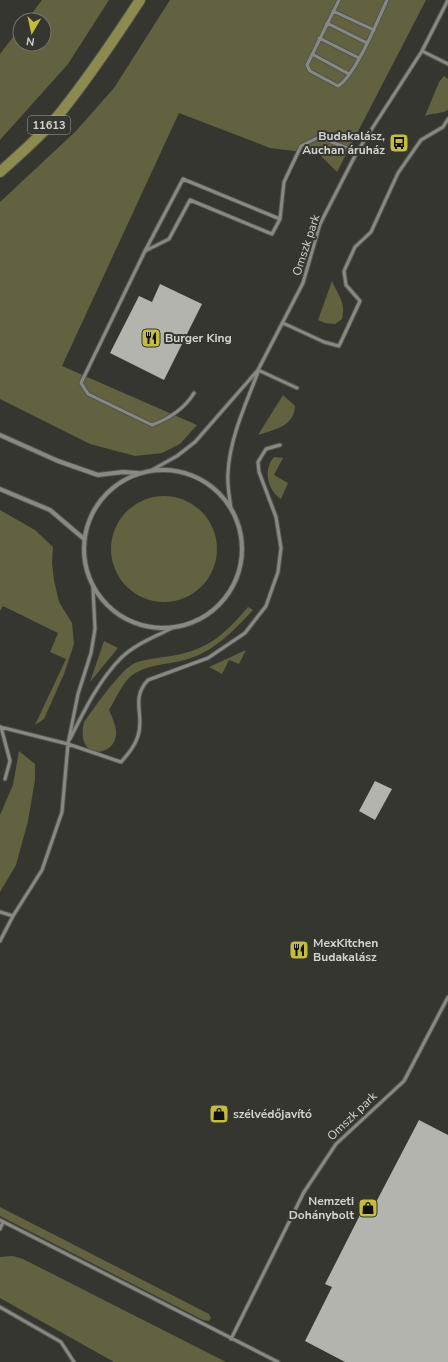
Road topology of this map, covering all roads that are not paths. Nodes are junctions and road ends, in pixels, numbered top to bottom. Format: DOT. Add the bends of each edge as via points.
graph roads {
  1 [pos="140,0"];
  2 [pos="339,0"];
  3 [pos="387,0"];
  4 [pos="448,0"];
  5 [pos="333,11"];
  6 [pos="327,23"];
  7 [pos="374,30"];
  8 [pos="319,38"];
  9 [pos="366,43"];
  10 [pos="422,51"];
  11 [pos="312,54"];
  12 [pos="359,58"];
  13 [pos="448,64"];
  14 [pos="349,74"];
  15 [pos="448,119"];
  16 [pos="357,152"];
  17 [pos="0,172"];
  18 [pos="280,219"];
  19 [pos="145,251"];
  20 [pos="282,323"];
  21 [pos="258,370"];
  22 [pos="297,388"];
  23 [pos="194,393"];
  24 [pos="0,435"];
  25 [pos="280,445"];
  26 [pos="152,470"];
  27 [pos="138,473"];
  28 [pos="0,489"];
  29 [pos="231,508"];
  30 [pos="83,538"];
  31 [pos="93,588"];
  32 [pos="172,628"];
  33 [pos="1,727"];
  34 [pos="68,744"];
  35 [pos="5,779"];
  36 [pos="0,912"];
  37 [pos="13,916"];
  38 [pos="0,941"];
  39 [pos="448,997"];
  40 [pos="2,1221"];
  41 [pos="0,1229"];
  42 [pos="0,1307"];
  43 [pos="231,1339"];
  44 [pos="74,1362"];
  45 [pos="278,1362"];
  1 -- 17 [label="main road, 11613" via="92,72 56,118"];
  2 -- 5 [label="lane"];
  3 -- 7 [label="lane"];
  4 -- 10 [label="lane, Omszk park"];
  5 -- 6 [label="lane"];
  5 -- 7 [label="lane"];
  6 -- 8 [label="lane"];
  6 -- 9 [label="lane"];
  7 -- 9 [label="lane"];
  8 -- 11 [label="lane"];
  8 -- 12 [label="lane"];
  9 -- 12 [label="lane"];
  10 -- 13 [label="lane"];
  10 -- 16 [label="lane, Omszk park"];
  11 -- 14 [label="lane"];
  11 -- 14 [label="lane" via="307,65 310,72 338,86 344,83"];
  12 -- 14 [label="lane"];
  15 -- 20 [label="lane" via="444,127 421,140 413,151 398,173 371,232 355,247 346,265 346,285 360,301 339,346"];
  16 -- 18 [label="lane" via="319,137 301,146 284,182"];
  16 -- 20 [label="lane, Omszk park" via="320,224 303,283"];
  18 -- 19 [label="lane" via="272,234 190,200 169,239"];
  18 -- 19 [label="lane" via="183,179"];
  19 -- 23 [label="lane" via="81,383 88,394 152,425 164,420 188,402"];
  20 -- 21 [label="lane, Omszk park"];
  21 -- 22 [label="lane"];
  21 -- 26 [label="lane, Omszk park" via="196,442"];
  21 -- 29 [label="lane" via="232,448 228,472"];
  24 -- 27 [label="street" via="58,461 98,475"];
  25 -- 34 [label="lane" via="266,449 258,462 259,472 276,517 281,548 278,572 266,606 245,633 208,658 148,680 141,687 138,699 139,735 133,748 121,762"];
  26 -- 27 [label="street"];
  26 -- 29 [label="street" via="183,472 198,478 215,489"];
  27 -- 30 [label="street" via="119,482 104,495 90,516"];
  28 -- 30 [label="street" via="50,510"];
  29 -- 32 [label="street" via="242,540 241,564 234,585 219,605 199,620"];
  30 -- 31 [label="street" via="84,564"];
  31 -- 32 [label="street" via="106,605 122,618 146,627"];
  31 -- 34 [label="lane" via="95,629"];
  32 -- 34 [label="lane" via="137,646 122,658 87,704"];
  33 -- 34 [label="lane"];
  33 -- 35 [label="lane" via="10,761"];
  34 -- 37 [label="lane" via="62,812 42,870"];
  36 -- 37 [label="lane"];
  37 -- 38 [label="lane"];
  39 -- 43 [label="lane, Omszk park" via="404,1081 336,1144 304,1192"];
  40 -- 41 [label="lane"];
  40 -- 43 [label="lane"];
  42 -- 44 [label="lane" via="61,1342"];
  43 -- 45 [label="lane"];
}
